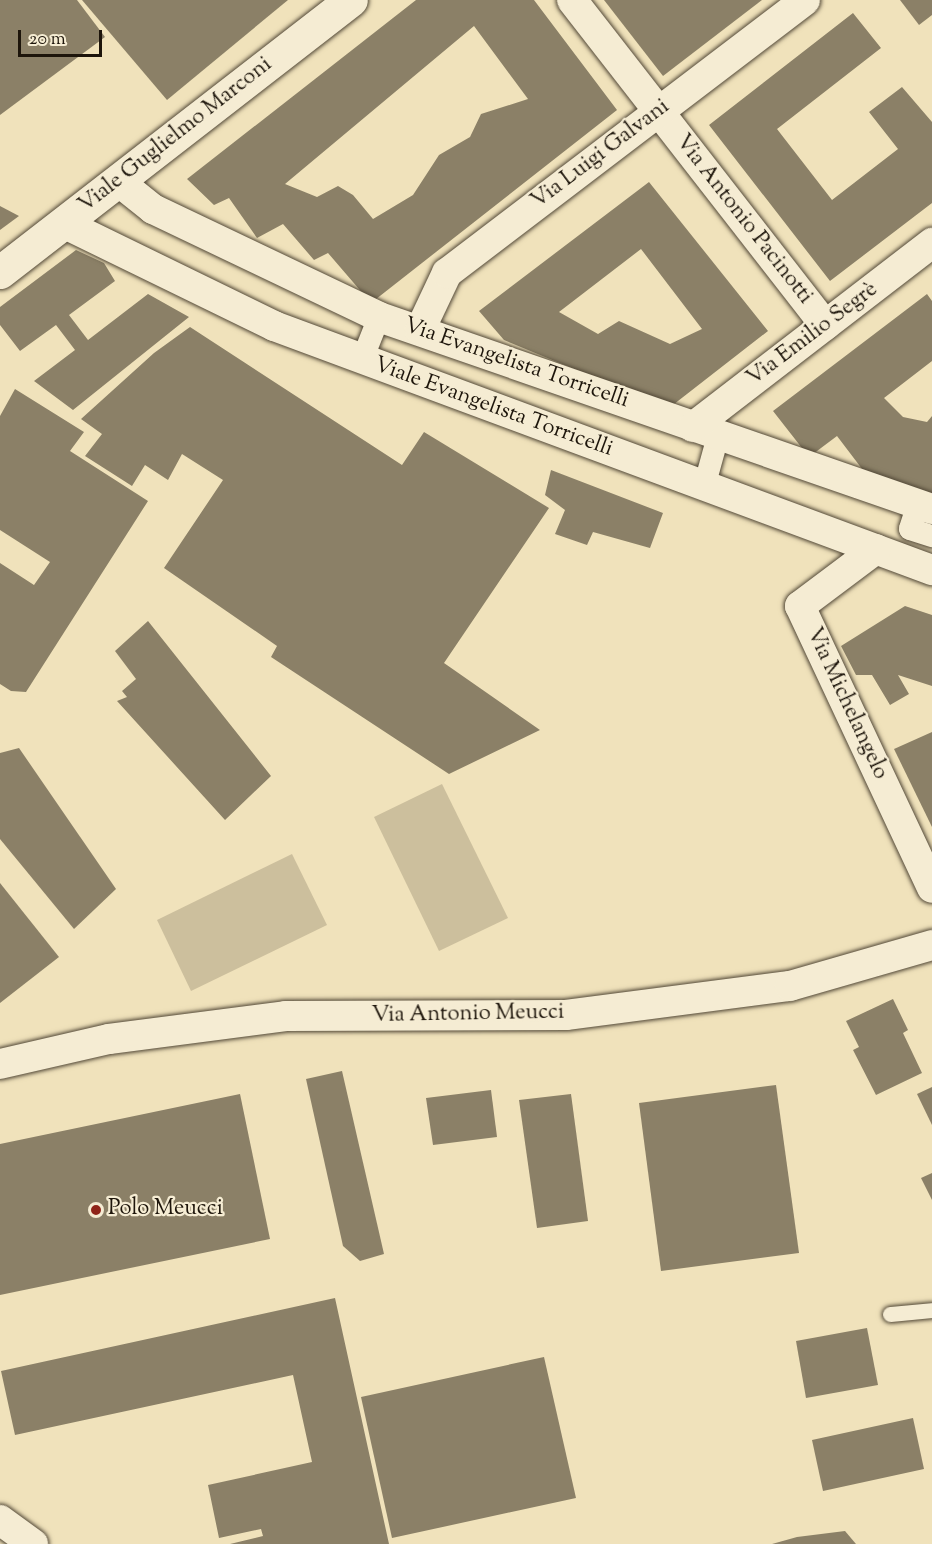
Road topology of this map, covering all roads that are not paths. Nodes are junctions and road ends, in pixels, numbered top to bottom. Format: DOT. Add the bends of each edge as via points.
graph roads {
  1 [pos="351,0"];
  2 [pos="572,0"];
  3 [pos="805,0"];
  4 [pos="658,111"];
  5 [pos="118,181"];
  6 [pos="63,223"];
  7 [pos="932,243"];
  8 [pos="0,272"];
  9 [pos="379,317"];
  10 [pos="825,325"];
  11 [pos="420,330"];
  12 [pos="362,360"];
  13 [pos="706,431"];
  14 [pos="704,487"];
  15 [pos="925,507"];
  16 [pos="876,549"];
  17 [pos="930,553"];
  18 [pos="932,888"];
  19 [pos="932,945"];
  20 [pos="0,1064"];
  21 [pos="932,1310"];
  22 [pos="890,1314"];
  23 [pos="0,1520"];
  24 [pos="33,1544"];
  1 -- 5 [label="street, Viale Guglielmo Marconi"];
  2 -- 4 [label="street, Via Antonio Pacinotti"];
  3 -- 4 [label="street, Via Luigi Galvani"];
  4 -- 10 [label="street, Via Antonio Pacinotti"];
  4 -- 11 [label="street, Via Luigi Galvani" via="447,273"];
  5 -- 6 [label="street, Viale Guglielmo Marconi"];
  5 -- 9 [label="street, Via Evangelista Torricelli" via="153,209"];
  6 -- 8 [label="street, Viale Guglielmo Marconi"];
  6 -- 12 [label="street, Viale Evangelista Torricelli" via="274,326"];
  7 -- 10 [label="street, Via Emilio Segrè"];
  9 -- 11 [label="street, Via Evangelista Torricelli"];
  9 -- 12 [label="street"];
  10 -- 13 [label="street, Via Emilio Segrè"];
  11 -- 13 [label="street, Via Evangelista Torricelli"];
  12 -- 14 [label="street, Viale Evangelista Torricelli"];
  13 -- 14 [label="street"];
  13 -- 15 [label="street, Via Evangelista Torricelli"];
  14 -- 16 [label="street, Viale Evangelista Torricelli"];
  15 -- 17 [label="street" via="910,529"];
  16 -- 17 [label="street, Viale Evangelista Torricelli"];
  16 -- 18 [label="street, Via Michelangelo" via="800,606"];
  19 -- 20 [label="street, Via Antonio Meucci" via="790,986 578,1014 286,1016 109,1039"];
  21 -- 22 [label="lane"];
  23 -- 24 [label="street"];
}
